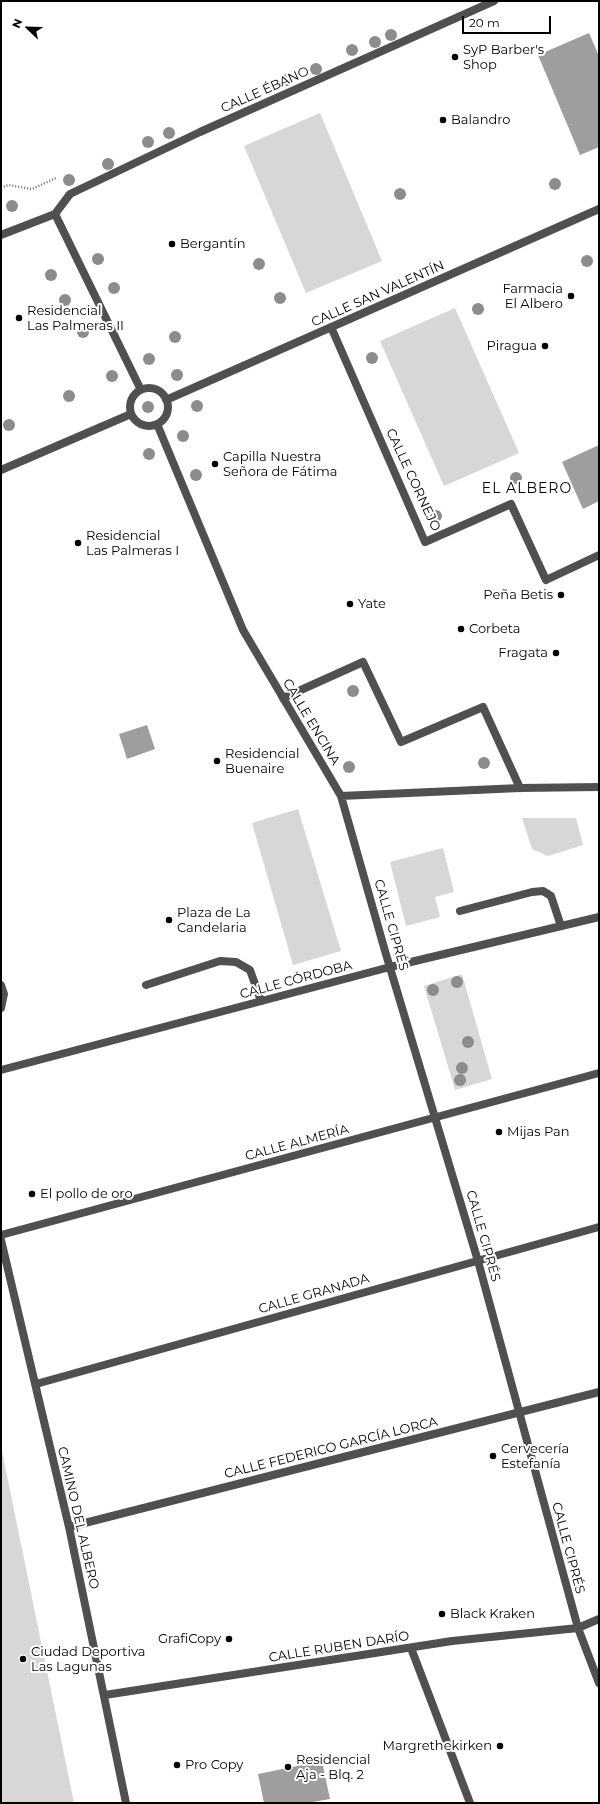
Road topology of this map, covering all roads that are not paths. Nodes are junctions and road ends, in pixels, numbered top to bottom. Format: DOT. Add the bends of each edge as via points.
graph roads {
  1 [pos="494,1"];
  2 [pos="599,209"];
  3 [pos="55,214"];
  4 [pos="1,235"];
  5 [pos="331,327"];
  6 [pos="141,390"];
  7 [pos="166,400"];
  8 [pos="131,414"];
  9 [pos="157,424"];
  10 [pos="1,470"];
  11 [pos="599,556"];
  12 [pos="283,698"];
  13 [pos="599,787"];
  14 [pos="520,788"];
  15 [pos="341,796"];
  16 [pos="460,911"];
  17 [pos="599,917"];
  18 [pos="562,926"];
  19 [pos="390,967"];
  20 [pos="1,985"];
  21 [pos="146,985"];
  22 [pos="261,1001"];
  23 [pos="1,1008"];
  24 [pos="1,1070"];
  25 [pos="599,1073"];
  26 [pos="436,1117"];
  27 [pos="599,1227"];
  28 [pos="1,1235"];
  29 [pos="1,1240"];
  30 [pos="478,1261"];
  31 [pos="36,1384"];
  32 [pos="599,1392"];
  33 [pos="519,1412"];
  34 [pos="69,1527"];
  35 [pos="599,1619"];
  36 [pos="578,1628"];
  37 [pos="411,1648"];
  38 [pos="599,1682"];
  39 [pos="105,1695"];
  40 [pos="126,1803"];
  41 [pos="470,1803"];
  1 -- 3 [label="street, CALLE ÉBANO" via="200,132 70,194"];
  2 -- 5 [label="street, CALLE SAN VALENTÍN"];
  3 -- 4 [label="street"];
  3 -- 6 [label="street"];
  5 -- 7 [label="street, CALLE SAN VALENTÍN"];
  5 -- 11 [label="street, CALLE CORNEJO" via="425,542 511,504 546,580"];
  6 -- 7 [label="street" via="147,388 158,391"];
  6 -- 8 [label="street" via="130,403"];
  7 -- 9 [label="street" via="167,411"];
  8 -- 9 [label="street" via="139,423 151,426"];
  8 -- 10 [label="street"];
  9 -- 12 [label="street, CALLE ENCINA" via="243,630"];
  12 -- 14 [label="street" via="363,662 400,742 483,707"];
  12 -- 15 [label="street, CALLE ENCINA"];
  13 -- 14 [label="street"];
  14 -- 15 [label="street"];
  15 -- 19 [label="street, CALLE CIPRÉS"];
  16 -- 18 [label="street" via="543,891 552,896"];
  17 -- 18 [label="street, CALLE CÓRDOBA"];
  18 -- 19 [label="street, CALLE CÓRDOBA"];
  19 -- 22 [label="street, CALLE CÓRDOBA"];
  19 -- 26 [label="street, CALLE CIPRÉS"];
  20 -- 23 [label="street" via="4,994"];
  21 -- 22 [label="street" via="220,961 236,962 250,970"];
  22 -- 24 [label="street, CALLE CÓRDOBA"];
  25 -- 26 [label="street, CALLE ALMERÍA"];
  26 -- 28 [label="street, CALLE ALMERÍA"];
  26 -- 30 [label="street, CALLE CIPRÉS"];
  27 -- 30 [label="street, CALLE GRANADA"];
  29 -- 31 [label="street, CAMINO DEL ALBERO"];
  30 -- 31 [label="street, CALLE GRANADA"];
  30 -- 33 [label="street, CALLE CIPRÉS"];
  31 -- 34 [label="street, CAMINO DEL ALBERO"];
  32 -- 33 [label="street, CALLE FEDERICO GARCÍA LORCA"];
  33 -- 34 [label="street, CALLE FEDERICO GARCÍA LORCA"];
  33 -- 36 [label="street, CALLE CIPRÉS"];
  34 -- 39 [label="street, CAMINO DEL ALBERO"];
  35 -- 36 [label="street, CALLE RUBEN DARÍO"];
  36 -- 37 [label="street, CALLE RUBEN DARÍO" via="452,1641"];
  36 -- 38 [label="street, CALLE CIPRÉS"];
  37 -- 39 [label="street, CALLE RUBEN DARÍO"];
  37 -- 41 [label="street"];
  39 -- 40 [label="street, CAMINO DEL ALBERO"];
}
